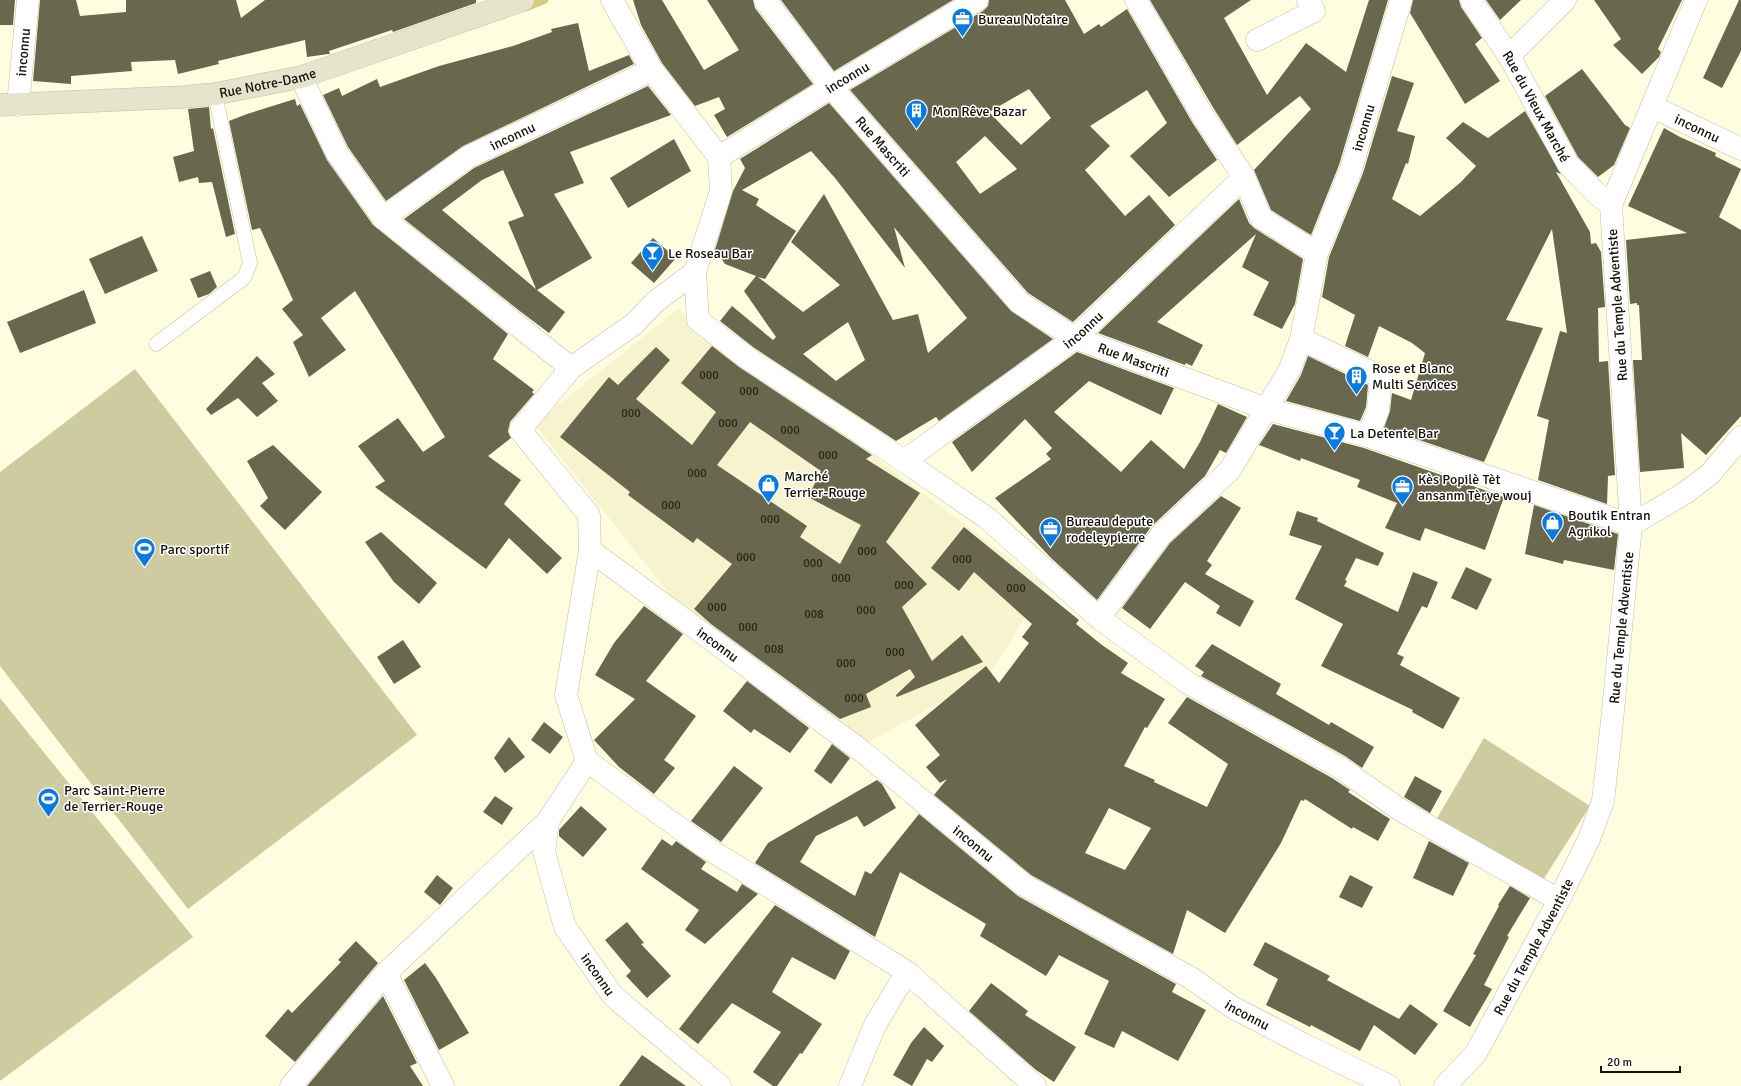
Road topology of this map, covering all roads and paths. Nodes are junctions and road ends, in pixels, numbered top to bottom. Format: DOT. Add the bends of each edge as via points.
graph roads {
  1 [pos="28,0"];
  2 [pos="523,0"];
  3 [pos="612,0"];
  4 [pos="765,0"];
  5 [pos="977,0"];
  6 [pos="1136,0"];
  7 [pos="1308,0"];
  8 [pos="1401,0"];
  9 [pos="1471,0"];
  10 [pos="1566,0"];
  11 [pos="1696,0"];
  12 [pos="1257,40"];
  13 [pos="1509,56"];
  14 [pos="652,70"];
  15 [pos="300,77"];
  16 [pos="831,87"];
  17 [pos="216,94"];
  18 [pos="9,105"];
  19 [pos="1653,107"];
  20 [pos="1741,149"];
  21 [pos="719,157"];
  22 [pos="1244,177"];
  23 [pos="1611,205"];
  24 [pos="383,218"];
  25 [pos="1317,253"];
  26 [pos="695,272"];
  27 [pos="1075,338"];
  28 [pos="1301,339"];
  29 [pos="156,344"];
  30 [pos="571,368"];
  31 [pos="1267,409"];
  32 [pos="1368,436"];
  33 [pos="1741,437"];
  34 [pos="904,461"];
  35 [pos="1631,525"];
  36 [pos="590,550"];
  37 [pos="1100,618"];
  38 [pos="587,761"];
  39 [pos="548,822"];
  40 [pos="1559,900"];
  41 [pos="907,972"];
  42 [pos="386,974"];
  43 [pos="291,1086"];
  44 [pos="443,1086"];
  45 [pos="720,1086"];
  46 [pos="850,1086"];
  47 [pos="1035,1086"];
  48 [pos="1389,1086"];
  49 [pos="1445,1086"];
  1 -- 18 [label="street, inconnu"];
  2 -- 15 [label="street, Rue Notre-Dame"];
  3 -- 14 [label="street"];
  4 -- 16 [label="street, Rue Mascriti"];
  5 -- 16 [label="street, inconnu"];
  6 -- 22 [label="street" via="1203,116"];
  7 -- 12 [label="street" via="1314,11"];
  8 -- 25 [label="street, inconnu" via="1351,169"];
  9 -- 13 [label="street, Rue du Vieux Marché"];
  10 -- 13 [label="street"];
  11 -- 19 [label="street, Rue du Temple Adventiste"];
  13 -- 23 [label="street, Rue du Vieux Marché" via="1568,164"];
  14 -- 21 [label="street"];
  14 -- 24 [label="street, inconnu" via="468,157"];
  15 -- 17 [label="street, Rue Notre-Dame"];
  15 -- 24 [label="street" via="337,153"];
  16 -- 21 [label="street, inconnu"];
  16 -- 27 [label="street, Rue Mascriti" via="1020,303"];
  17 -- 18 [label="street, Rue Notre-Dame"];
  17 -- 29 [label="lane" via="250,263 244,278"];
  19 -- 20 [label="street, inconnu"];
  19 -- 23 [label="street, Rue du Temple Adventiste"];
  21 -- 26 [label="street" via="721,190"];
  22 -- 25 [label="street" via="1261,218"];
  22 -- 27 [label="street, inconnu"];
  23 -- 35 [label="street, Rue du Temple Adventiste"];
  24 -- 30 [label="street"];
  25 -- 28 [label="street, inconnu"];
  26 -- 30 [label="street" via="654,302 634,324"];
  26 -- 34 [label="street" via="698,320 746,357"];
  27 -- 31 [label="street, Rue Mascriti"];
  27 -- 34 [label="street, inconnu"];
  28 -- 31 [label="street, inconnu" via="1290,369"];
  28 -- 32 [label="street" via="1381,377 1378,410"];
  30 -- 36 [label="street" via="520,430 589,515"];
  31 -- 32 [label="street, Rue Mascriti"];
  31 -- 37 [label="street, inconnu" via="1230,470 1161,535"];
  32 -- 35 [label="street, Rue Mascriti"];
  33 -- 35 [label="street" via="1710,474 1685,493"];
  34 -- 37 [label="street" via="987,518"];
  35 -- 40 [label="street, Rue du Temple Adventiste" via="1603,801 1589,839"];
  36 -- 38 [label="street" via="566,695"];
  36 -- 48 [label="street, inconnu" via="863,752 1024,885 1191,978 1232,1007 1305,1046"];
  37 -- 40 [label="street" via="1188,683 1339,767 1402,811"];
  38 -- 39 [label="street, inconnu"];
  38 -- 41 [label="street" via="704,846"];
  39 -- 42 [label="street, inconnu"];
  39 -- 45 [label="street, inconnu" via="544,852 565,927 613,996"];
  40 -- 49 [label="street, Rue du Temple Adventiste" via="1476,1053"];
  41 -- 46 [label="street" via="875,1025"];
  41 -- 47 [label="street"];
  42 -- 43 [label="street, inconnu"];
  42 -- 44 [label="street"];
}
